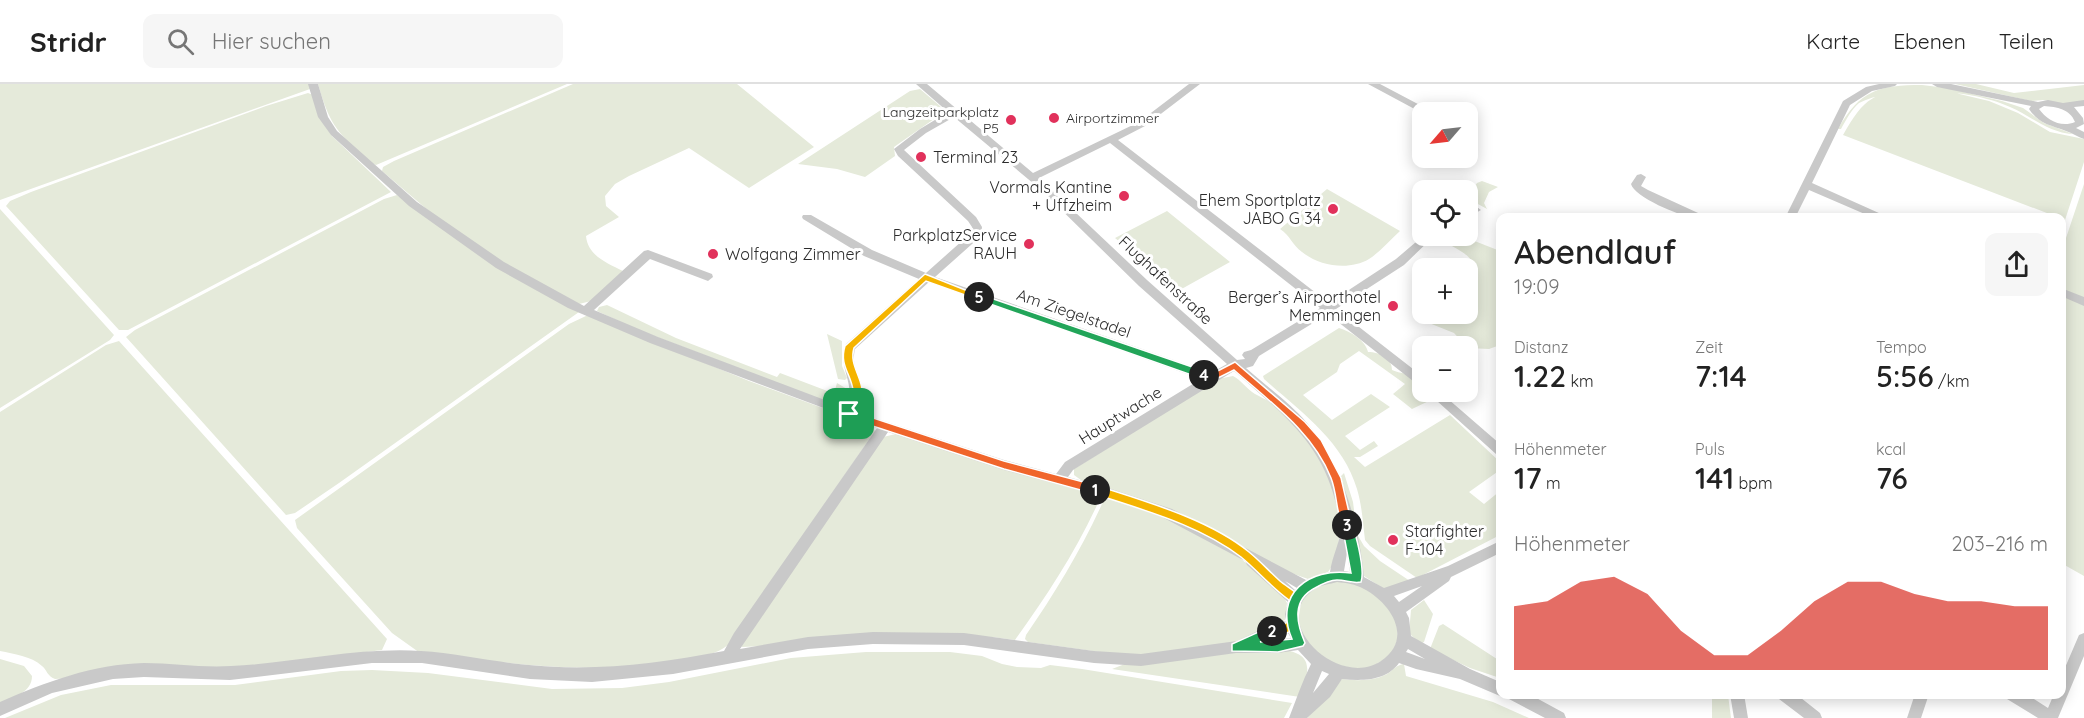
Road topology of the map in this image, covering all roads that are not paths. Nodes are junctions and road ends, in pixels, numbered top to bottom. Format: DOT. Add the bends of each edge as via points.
graph roads {
  1 [pos="313,84"];
  2 [pos="921,84"];
  3 [pos="1195,84"];
  4 [pos="1373,84"];
  5 [pos="1892,84"];
  6 [pos="1937,84"];
  7 [pos="1866,86"];
  8 [pos="2084,103"];
  9 [pos="1412,104"];
  10 [pos="2063,106"];
  11 [pos="2037,109"];
  12 [pos="955,112"];
  13 [pos="2081,120"];
  14 [pos="2066,127"];
  15 [pos="2084,136"];
  16 [pos="1112,140"];
  17 [pos="1033,177"];
  18 [pos="1641,177"];
  19 [pos="1807,185"];
  20 [pos="1689,213"];
  21 [pos="1793,213"];
  22 [pos="1873,213"];
  23 [pos="807,217"];
  24 [pos="1419,246"];
  25 [pos="708,277"];
  26 [pos="925,277"];
  27 [pos="2066,294"];
  28 [pos="2084,302"];
  29 [pos="1327,308"];
  30 [pos="585,311"];
  31 [pos="1235,365"];
  32 [pos="1412,374"];
  33 [pos="1212,378"];
  34 [pos="1444,402"];
  35 [pos="849,414"];
  36 [pos="885,426"];
  37 [pos="1496,447"];
  38 [pos="1058,480"];
  39 [pos="1347,528"];
  40 [pos="1496,549"];
  41 [pos="1244,554"];
  42 [pos="1452,571"];
  43 [pos="1337,576"];
  44 [pos="1357,578"];
  45 [pos="1306,586"];
  46 [pos="1385,594"];
  47 [pos="1295,598"];
  48 [pos="1398,610"];
  49 [pos="1292,626"];
  50 [pos="1404,639"];
  51 [pos="2084,639"];
  52 [pos="1299,643"];
  53 [pos="1236,647"];
  54 [pos="1397,655"];
  55 [pos="729,656"];
  56 [pos="1319,663"];
  57 [pos="1339,672"];
  58 [pos="1465,674"];
  59 [pos="2066,682"];
  60 [pos="1496,687"];
  61 [pos="1523,699"];
  62 [pos="1738,699"];
  63 [pos="1790,699"];
  64 [pos="1920,699"];
  65 [pos="2020,699"];
  66 [pos="2059,699"];
  67 [pos="0,708"];
  68 [pos="1298,716"];
  69 [pos="1559,718"];
  70 [pos="1741,718"];
  71 [pos="1815,718"];
  72 [pos="1914,718"];
  73 [pos="2051,718"];
  1 -- 30 [label="street" via="323,117 334,133 413,204 500,265"];
  2 -- 12 [label="street, Flughafenstraße"];
  3 -- 16 [label="street" via="1156,114"];
  4 -- 9 [label="street"];
  5 -- 7 [label="street"];
  6 -- 11 [label="street"];
  7 -- 19 [label="street" via="1842,109"];
  8 -- 10 [label="street"];
  10 -- 11 [label="street" via="2050,103"];
  10 -- 13 [label="street"];
  11 -- 14 [label="street" via="2049,123"];
  12 -- 17 [label="street, Flughafenstraße"];
  12 -- 26 [label="street" via="899,149 978,227 972,239"];
  13 -- 14 [label="street"];
  14 -- 15 [label="street"];
  16 -- 17 [label="street"];
  16 -- 29 [label="street"];
  17 -- 31 [label="street, Flughafenstraße"];
  18 -- 20 [label="street" via="1636,187 1663,204"];
  19 -- 21 [label="street"];
  19 -- 22 [label="street"];
  23 -- 26 [label="street, Am Ziegelstadel" via="877,258"];
  24 -- 29 [label="street, Hauptwache" via="1383,274"];
  25 -- 30 [label="street" via="648,254"];
  26 -- 33 [label="street, Am Ziegelstadel"];
  26 -- 35 [label="street" via="850,346 848,365 858,389"];
  27 -- 28 [label="street"];
  29 -- 31 [label="street, Hauptwache" via="1255,353 1249,363"];
  29 -- 32 [label="street"];
  30 -- 35 [label="street"];
  31 -- 33 [label="street, Hauptwache"];
  31 -- 39 [label="street, Flughafenstraße" via="1317,442 1336,478"];
  33 -- 38 [label="street, Hauptwache" via="1069,466"];
  34 -- 37 [label="street"];
  35 -- 36 [label="street"];
  36 -- 38 [label="street"];
  36 -- 55 [label="street"];
  38 -- 41 [label="street" via="1167,513"];
  39 -- 43 [label="street, Flughafenstraße"];
  39 -- 44 [label="street, Flughafenstraße"];
  40 -- 42 [label="street"];
  41 -- 45 [label="street"];
  41 -- 47 [label="street"];
  42 -- 46 [label="street"];
  42 -- 48 [label="street"];
  43 -- 44 [label="street"];
  43 -- 45 [label="street"];
  44 -- 46 [label="street"];
  45 -- 47 [label="street"];
  46 -- 48 [label="street"];
  47 -- 49 [label="street"];
  48 -- 50 [label="street"];
  49 -- 52 [label="street"];
  49 -- 53 [label="street"];
  50 -- 54 [label="street"];
  50 -- 58 [label="street"];
  51 -- 59 [label="street"];
  52 -- 53 [label="street"];
  52 -- 56 [label="street"];
  53 -- 55 [label="street" via="1155,659 1122,659 964,639 890,638 808,643"];
  54 -- 57 [label="street" via="1377,671"];
  54 -- 58 [label="street"];
  55 -- 67 [label="street" via="665,668 592,675 392,656 344,658 230,673 124,671 63,683"];
  56 -- 57 [label="street"];
  56 -- 68 [label="street"];
  57 -- 68 [label="street" via="1325,692"];
  58 -- 60 [label="street"];
  61 -- 69 [label="street"];
  62 -- 70 [label="street"];
  63 -- 71 [label="street"];
  64 -- 72 [label="street"];
  65 -- 73 [label="street"];
  66 -- 73 [label="street"];
}
